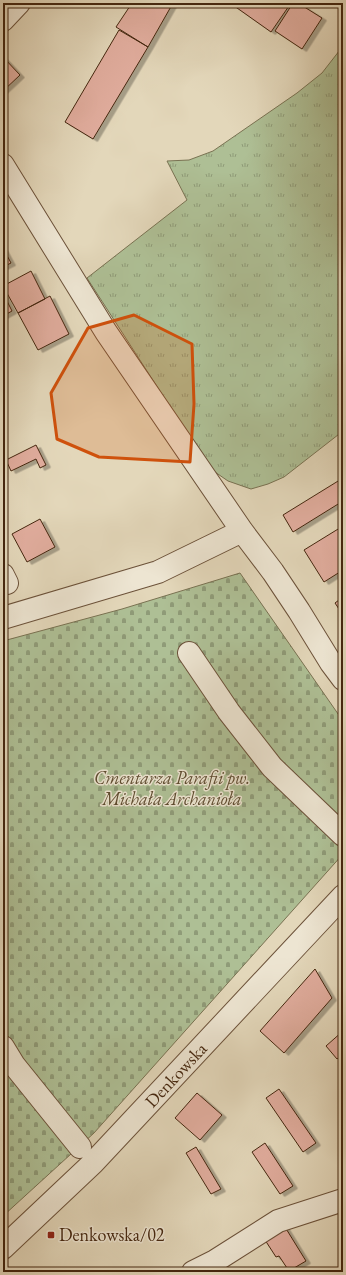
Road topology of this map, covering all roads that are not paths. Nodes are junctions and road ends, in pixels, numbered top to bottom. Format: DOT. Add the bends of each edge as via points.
graph roads {
  1 [pos="3,165"];
  2 [pos="242,531"];
  3 [pos="3,618"];
  4 [pos="189,653"];
  5 [pos="343,680"];
  6 [pos="343,835"];
  7 [pos="343,896"];
  8 [pos="3,1047"];
  9 [pos="80,1147"];
  10 [pos="343,1200"];
  11 [pos="3,1248"];
  12 [pos="193,1272"];
  1 -- 2 [label="street" via="106,332"];
  2 -- 3 [label="street" via="158,572"];
  2 -- 5 [label="street" via="273,572"];
  4 -- 6 [label="street" via="229,712 272,767"];
  7 -- 11 [label="street, Denkowska" via="93,1163"];
  8 -- 9 [label="street"];
  10 -- 12 [label="street" via="278,1221"];
}
